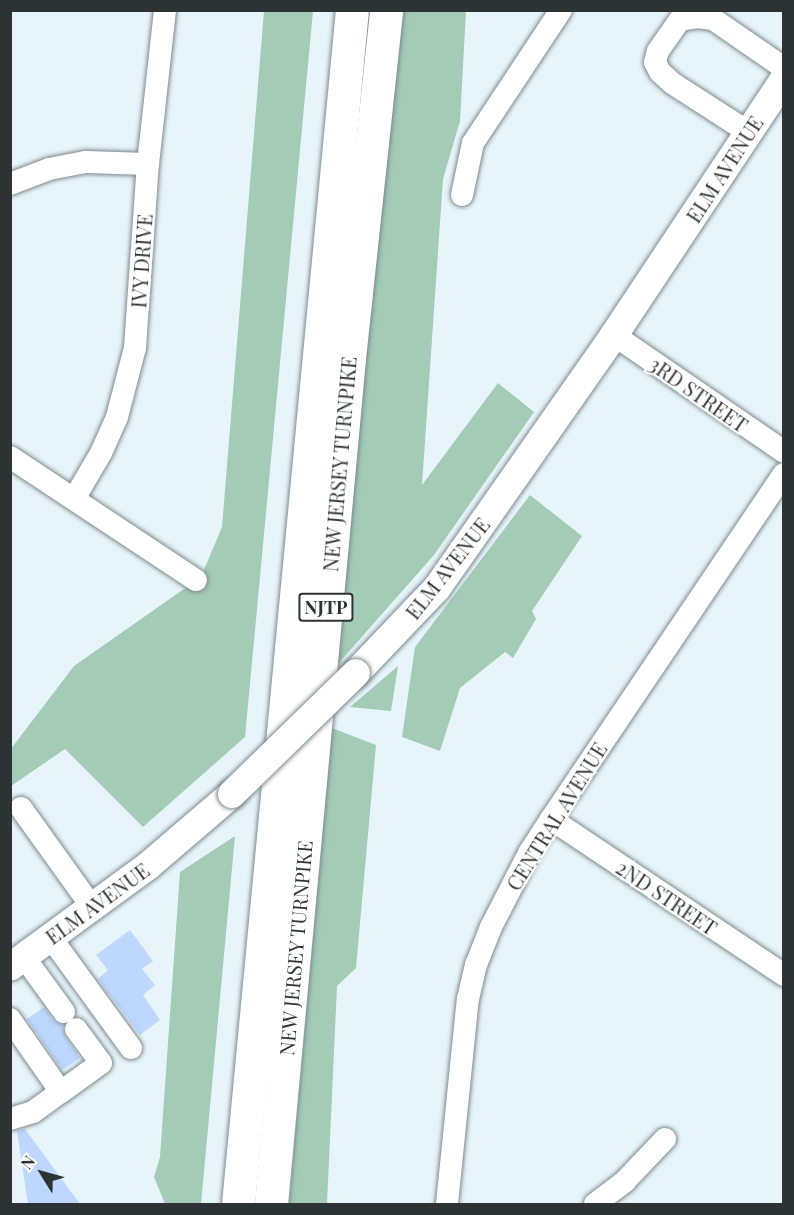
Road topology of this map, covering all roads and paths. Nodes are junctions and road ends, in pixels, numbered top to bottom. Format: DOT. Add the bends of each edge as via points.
graph roads {
  1 [pos="165,10"];
  2 [pos="352,10"];
  3 [pos="386,10"];
  4 [pos="561,10"];
  5 [pos="783,68"];
  6 [pos="783,79"];
  7 [pos="748,132"];
  8 [pos="148,164"];
  9 [pos="10,184"];
  10 [pos="462,195"];
  11 [pos="614,335"];
  12 [pos="783,452"];
  13 [pos="10,457"];
  14 [pos="783,474"];
  15 [pos="74,499"];
  16 [pos="196,580"];
  17 [pos="21,808"];
  18 [pos="551,819"];
  19 [pos="92,907"];
  20 [pos="51,938"];
  21 [pos="17,962"];
  22 [pos="783,975"];
  23 [pos="10,1019"];
  24 [pos="131,1048"];
  25 [pos="61,1092"];
  26 [pos="10,1119"];
  27 [pos="665,1139"];
  28 [pos="238,1204"];
  29 [pos="271,1204"];
  30 [pos="447,1204"];
  31 [pos="595,1204"];
  1 -- 8 [label="street, IVY DRIVE"];
  2 -- 28 [label="highway, NEW JERSEY TURNPIKE / NJTP"];
  3 -- 29 [label="highway, NEW JERSEY TURNPIKE / NJTP" via="349,358"];
  4 -- 10 [label="street" via="473,142"];
  5 -- 7 [label="street" via="713,19 680,20 658,51 655,62 672,84"];
  6 -- 7 [label="main road, ELM AVENUE"];
  7 -- 11 [label="main road, ELM AVENUE"];
  8 -- 9 [label="street" via="85,162 49,169"];
  8 -- 15 [label="street, IVY DRIVE" via="135,348 126,392 101,453"];
  11 -- 12 [label="street, 3RD STREET"];
  11 -- 19 [label="main road, ELM AVENUE, bridge" via="437,588 232,794 156,860"];
  13 -- 15 [label="street"];
  14 -- 18 [label="street, CENTRAL AVENUE"];
  15 -- 16 [label="street"];
  17 -- 19 [label="street"];
  18 -- 22 [label="street, 2ND STREET"];
  18 -- 30 [label="street, CENTRAL AVENUE" via="505,896 476,965 468,999"];
  19 -- 20 [label="main road, ELM AVENUE"];
  20 -- 21 [label="main road, ELM AVENUE"];
  20 -- 24 [label="street"];
  21 -- 25 [label="street" via="70,1021 101,1063"];
  23 -- 25 [label="street"];
  25 -- 26 [label="street" via="33,1112"];
  27 -- 31 [label="street" via="625,1181"];
}
